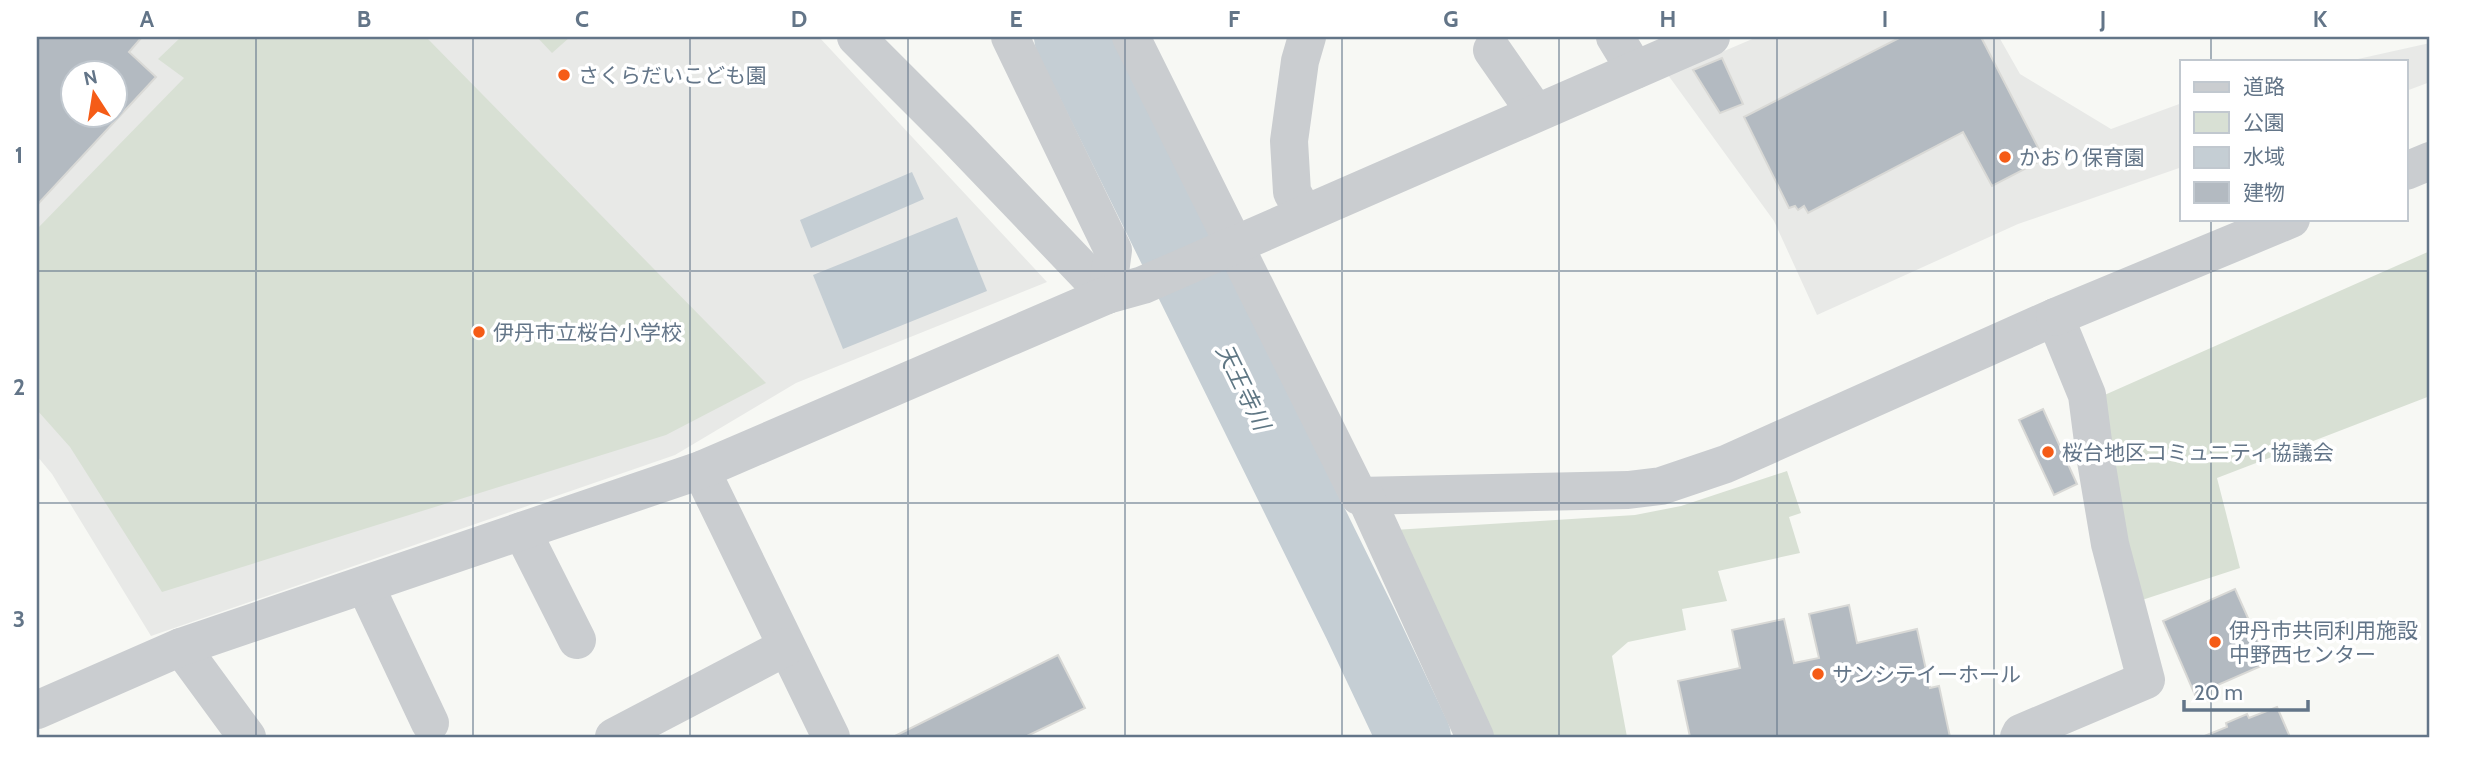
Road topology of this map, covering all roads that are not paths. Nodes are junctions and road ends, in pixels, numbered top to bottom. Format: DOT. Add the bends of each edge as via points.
graph roads {
  1 [pos="856,37"];
  2 [pos="1010,37"];
  3 [pos="1131,37"];
  4 [pos="1307,37"];
  5 [pos="1615,37"];
  6 [pos="1711,37"];
  7 [pos="1492,50"];
  8 [pos="1635,70"];
  9 [pos="1536,113"];
  10 [pos="2430,161"];
  11 [pos="2408,170"];
  12 [pos="1304,213"];
  13 [pos="2289,220"];
  14 [pos="1228,246"];
  15 [pos="1107,295"];
  16 [pos="2055,317"];
  17 [pos="701,470"];
  18 [pos="1365,496"];
  19 [pos="522,531"];
  20 [pos="365,585"];
  21 [pos="577,640"];
  22 [pos="181,647"];
  23 [pos="786,647"];
  24 [pos="37,710"];
  25 [pos="430,723"];
  26 [pos="247,737"];
  27 [pos="614,737"];
  28 [pos="831,737"];
  29 [pos="1475,737"];
  30 [pos="2019,737"];
  1 -- 15 [label="street"];
  2 -- 15 [label="street" via="1112,250"];
  3 -- 14 [label="street"];
  4 -- 12 [label="street" via="1289,141 1292,192"];
  5 -- 8 [label="street"];
  6 -- 8 [label="street"];
  7 -- 9 [label="street"];
  8 -- 9 [label="street"];
  9 -- 12 [label="street"];
  10 -- 11 [label="street"];
  12 -- 14 [label="street"];
  13 -- 16 [label="street"];
  14 -- 15 [label="street" via="1143,285"];
  14 -- 18 [label="street" via="1359,496"];
  15 -- 17 [label="street"];
  16 -- 18 [label="street" via="1726,464 1661,486"];
  16 -- 30 [label="street" via="2088,395 2110,544 2146,680 2041,723"];
  17 -- 19 [label="street"];
  17 -- 23 [label="street"];
  18 -- 29 [label="street"];
  19 -- 20 [label="street"];
  19 -- 21 [label="street"];
  20 -- 22 [label="street"];
  20 -- 25 [label="street"];
  22 -- 24 [label="street"];
  22 -- 26 [label="street"];
  23 -- 27 [label="street"];
  23 -- 28 [label="street"];
}
